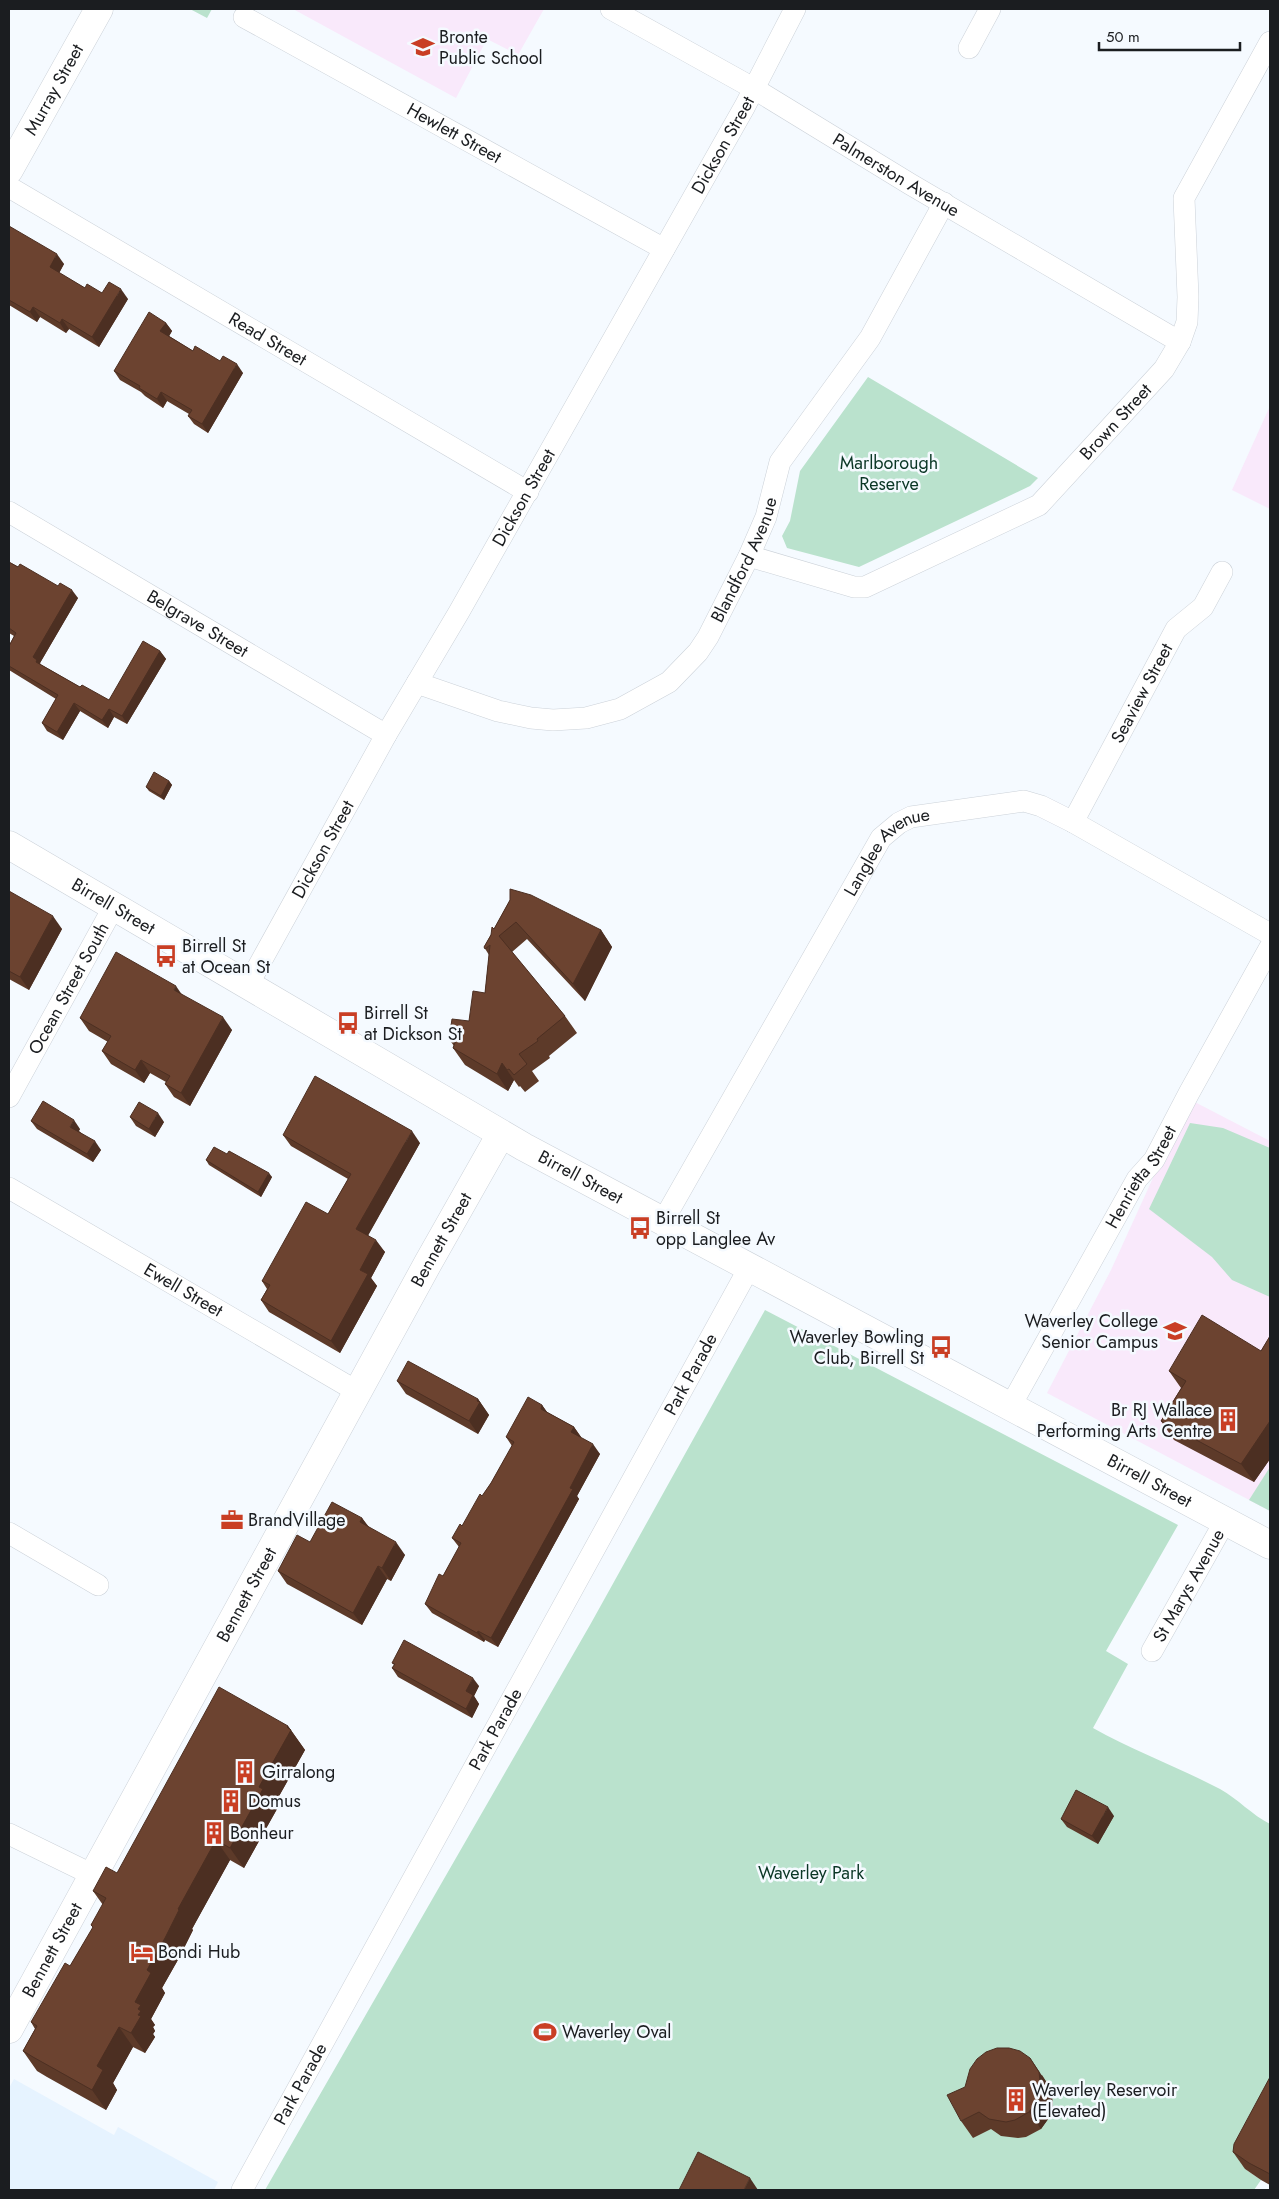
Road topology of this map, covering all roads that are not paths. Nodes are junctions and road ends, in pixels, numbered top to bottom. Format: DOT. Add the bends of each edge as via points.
graph roads {
  1 [pos="99,9"];
  2 [pos="611,9"];
  3 [pos="795,9"];
  4 [pos="990,9"];
  5 [pos="244,17"];
  6 [pos="1270,42"];
  7 [pos="969,48"];
  8 [pos="753,88"];
  9 [pos="9,170"];
  10 [pos="9,187"];
  11 [pos="944,204"];
  12 [pos="664,249"];
  13 [pos="1180,342"];
  14 [pos="528,492"];
  15 [pos="9,512"];
  16 [pos="749,556"];
  17 [pos="1222,572"];
  18 [pos="417,683"];
  19 [pos="386,735"];
  20 [pos="1073,822"];
  21 [pos="9,845"];
  22 [pos="114,906"];
  23 [pos="1270,934"];
  24 [pos="1270,947"];
  25 [pos="248,985"];
  26 [pos="9,1097"];
  27 [pos="501,1134"];
  28 [pos="9,1188"];
  29 [pos="663,1221"];
  30 [pos="749,1268"];
  31 [pos="358,1392"];
  32 [pos="1010,1407"];
  33 [pos="1225,1521"];
  34 [pos="9,1533"];
  35 [pos="1270,1545"];
  36 [pos="98,1585"];
  37 [pos="1152,1651"];
  38 [pos="9,1834"];
  39 [pos="93,1875"];
  40 [pos="9,2029"];
  41 [pos="242,2190"];
  1 -- 9 [label="main road, Murray Street"];
  2 -- 8 [label="street, Palmerston Avenue"];
  3 -- 8 [label="street, Dickson Street"];
  4 -- 7 [label="street"];
  5 -- 12 [label="street, Hewlett Street"];
  6 -- 13 [label="street, Brown Street" via="1184,198 1188,297 1187,322"];
  8 -- 11 [label="street, Palmerston Avenue"];
  8 -- 12 [label="street, Dickson Street"];
  10 -- 14 [label="street, Read Street"];
  11 -- 13 [label="street, Palmerston Avenue"];
  11 -- 16 [label="street, Blandford Avenue" via="870,338 780,462 766,517"];
  12 -- 14 [label="street, Dickson Street"];
  13 -- 16 [label="street, Brown Street" via="1164,369 1039,505 865,587 854,587"];
  14 -- 18 [label="street, Dickson Street"];
  15 -- 19 [label="street, Belgrave Street"];
  16 -- 18 [label="street, Blandford Avenue" via="698,652 669,682 620,709 570,720 531,718 498,711"];
  17 -- 20 [label="street, Seaview Street" via="1203,607 1176,629"];
  18 -- 19 [label="street, Dickson Street"];
  19 -- 25 [label="street, Dickson Street"];
  20 -- 23 [label="street, Langlee Avenue"];
  20 -- 29 [label="street, Langlee Avenue" via="1024,801 911,817 881,838"];
  21 -- 22 [label="main road, Birrell Street"];
  22 -- 25 [label="main road, Birrell Street"];
  22 -- 26 [label="street, Ocean Street South"];
  24 -- 32 [label="street, Henrietta Street" via="1154,1160 1137,1179"];
  25 -- 27 [label="main road, Birrell Street"];
  27 -- 29 [label="main road, Birrell Street"];
  27 -- 31 [label="main road, Bennett Street"];
  28 -- 31 [label="street, Ewell Street"];
  29 -- 30 [label="main road, Birrell Street"];
  30 -- 32 [label="main road, Birrell Street"];
  30 -- 41 [label="street, Park Parade"];
  31 -- 39 [label="main road, Bennett Street"];
  32 -- 33 [label="main road, Birrell Street"];
  33 -- 35 [label="main road, Birrell Street"];
  33 -- 37 [label="street, St Marys Avenue"];
  34 -- 36 [label="street"];
  38 -- 39 [label="street"];
  39 -- 40 [label="main road, Bennett Street"];
}
